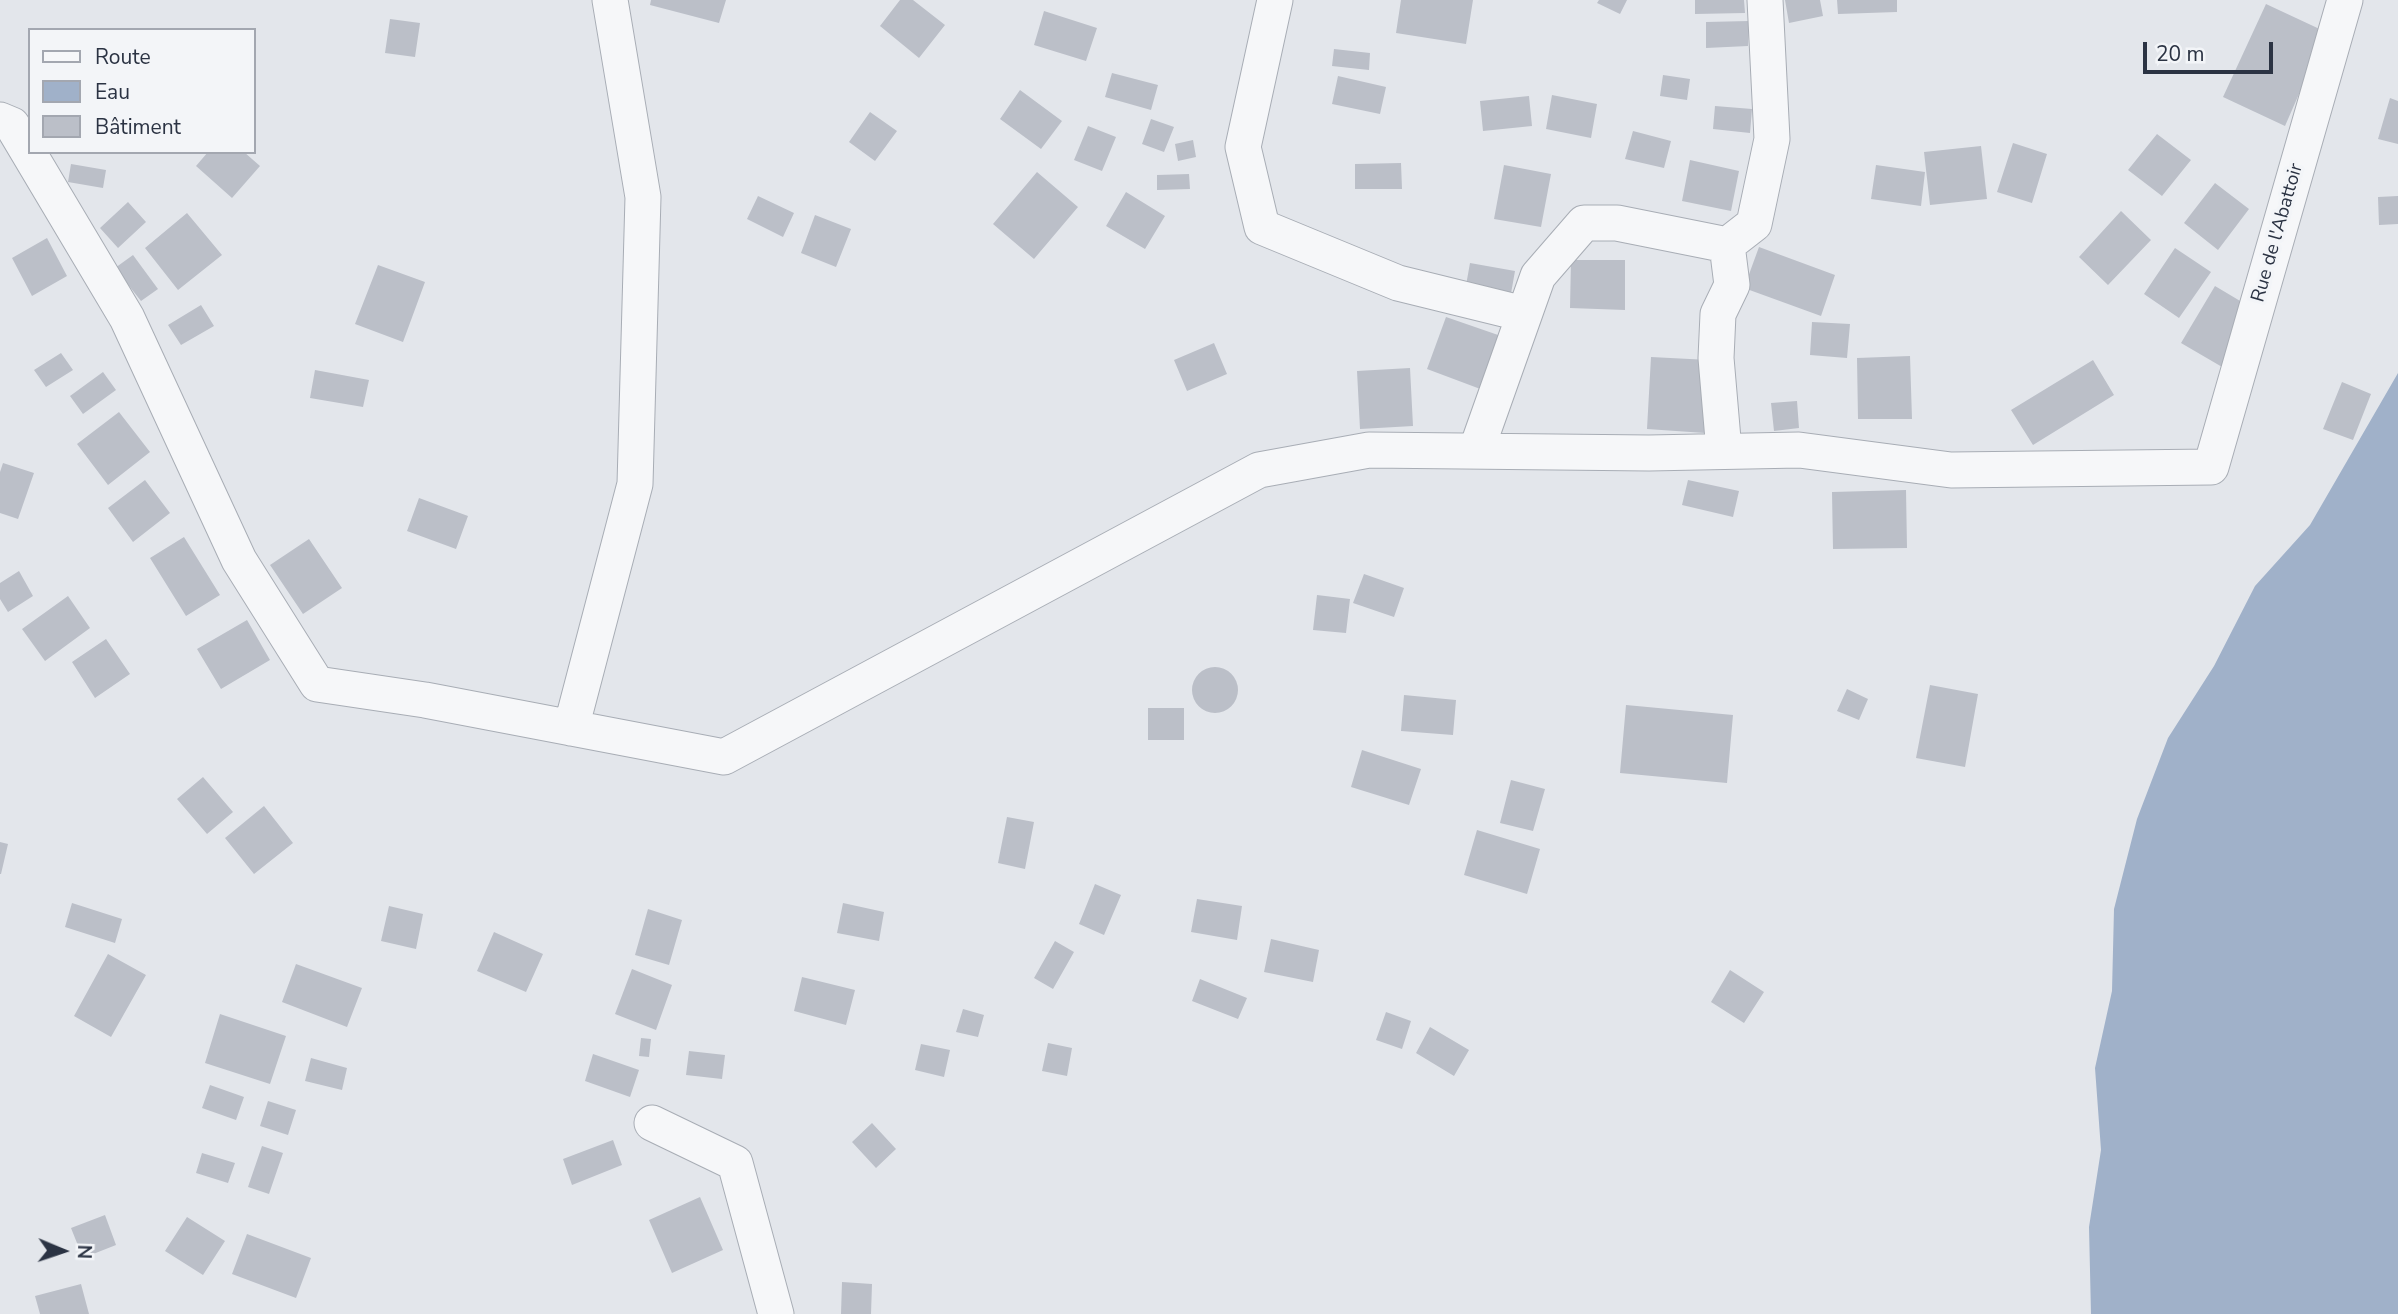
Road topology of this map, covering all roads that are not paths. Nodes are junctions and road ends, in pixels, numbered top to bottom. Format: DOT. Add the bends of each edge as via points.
graph roads {
  1 [pos="610,0"];
  2 [pos="1275,0"];
  3 [pos="1765,0"];
  4 [pos="2345,0"];
  5 [pos="0,120"];
  6 [pos="28,152"];
  7 [pos="29,154"];
  8 [pos="1727,245"];
  9 [pos="1524,314"];
  10 [pos="1476,451"];
  11 [pos="1724,451"];
  12 [pos="571,728"];
  13 [pos="652,1123"];
  14 [pos="776,1314"];
  1 -- 12 [label="street" via="643,197 635,484"];
  2 -- 9 [label="street" via="1243,147 1262,228 1398,283"];
  3 -- 8 [label="street" via="1772,139 1754,223"];
  4 -- 11 [label="street, Rue de l'Abattoir" via="2211,467 1951,470 1799,450"];
  5 -- 6 [label="street" via="12,125"];
  7 -- 12 [label="street" via="127,318 239,559 317,684"];
  8 -- 9 [label="street" via="1617,223 1584,222 1538,276"];
  8 -- 11 [label="street" via="1732,285 1718,314 1716,358"];
  9 -- 10 [label="street"];
  10 -- 11 [label="street"];
  10 -- 12 [label="street" via="1369,450 1259,470 724,757"];
  13 -- 14 [label="street" via="735,1163"];
}
